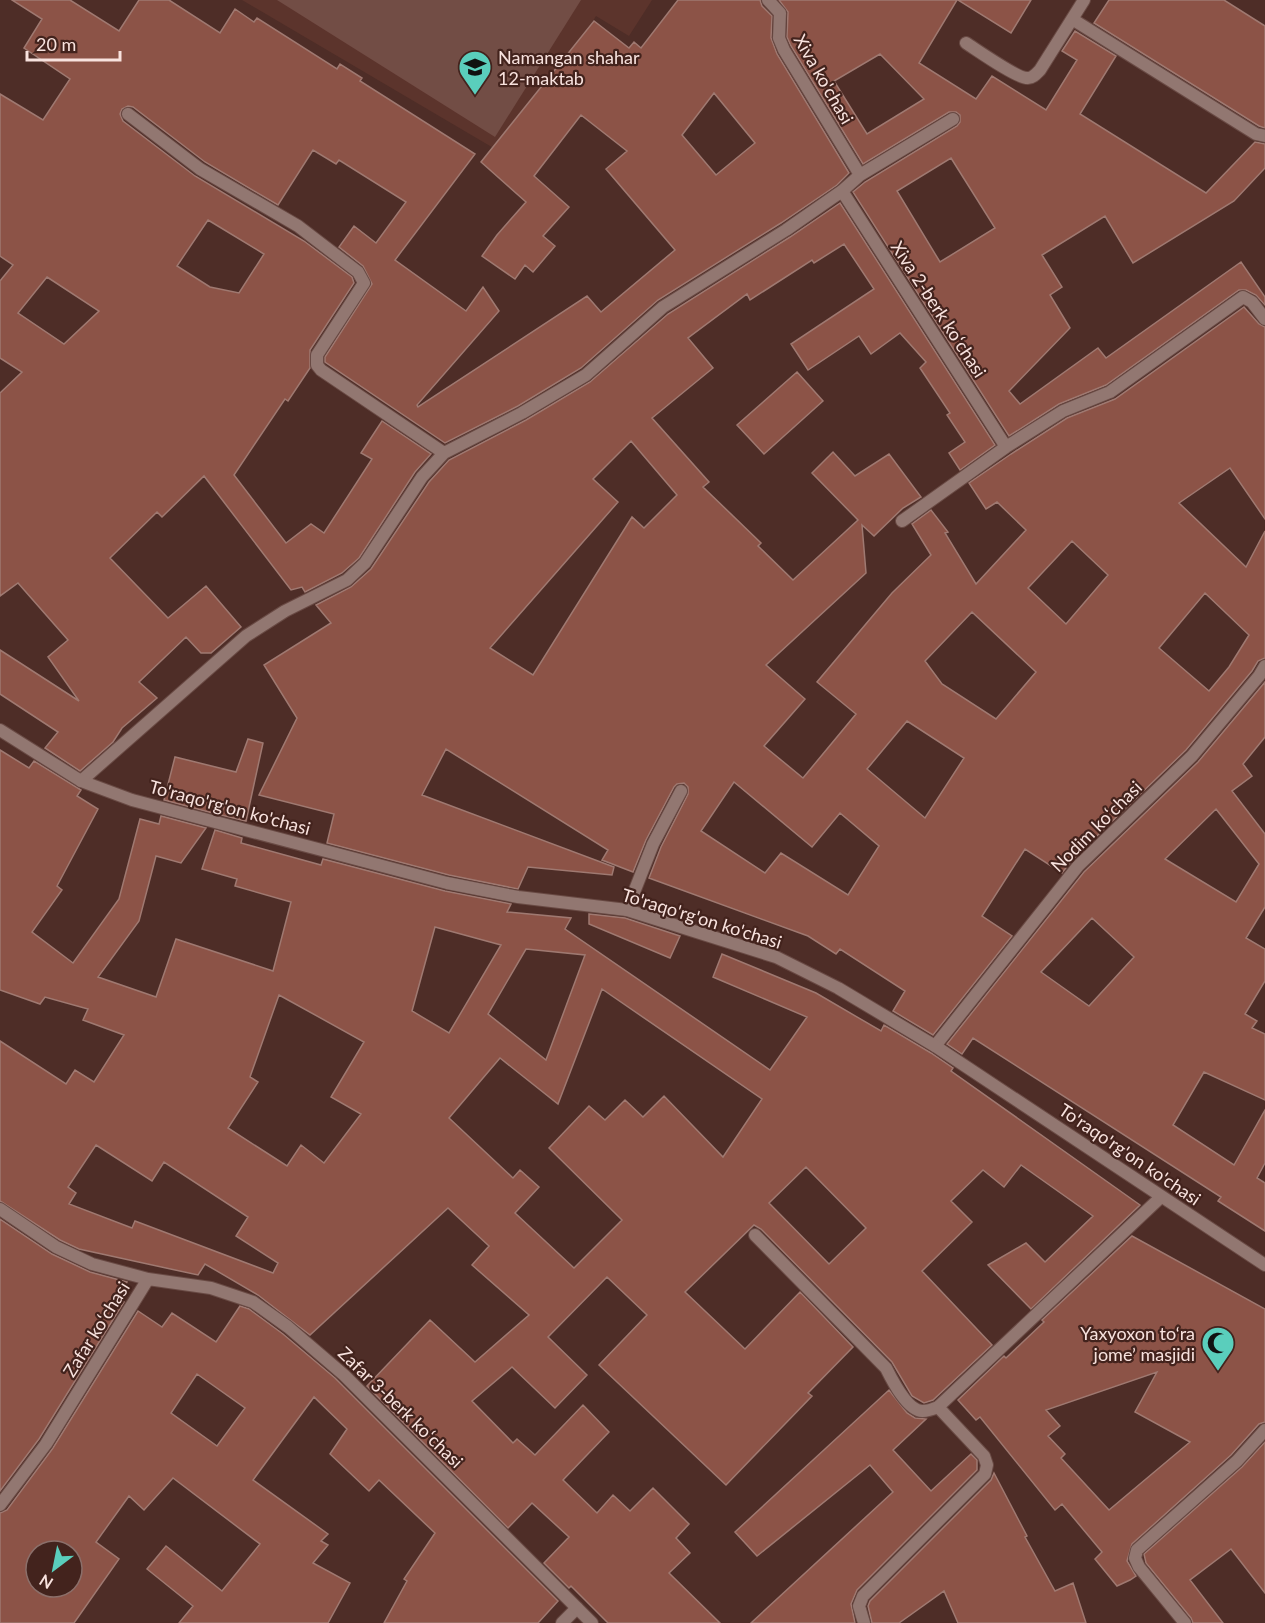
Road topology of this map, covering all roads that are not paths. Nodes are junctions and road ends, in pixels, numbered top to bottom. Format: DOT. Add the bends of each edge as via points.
graph roads {
  1 [pos="768,0"];
  2 [pos="1084,0"];
  3 [pos="1072,19"];
  4 [pos="966,43"];
  5 [pos="128,114"];
  6 [pos="953,118"];
  7 [pos="1265,136"];
  8 [pos="860,176"];
  9 [pos="842,191"];
  10 [pos="1265,319"];
  11 [pos="1006,447"];
  12 [pos="444,453"];
  13 [pos="902,521"];
  14 [pos="1265,666"];
  15 [pos="0,730"];
  16 [pos="81,781"];
  17 [pos="681,791"];
  18 [pos="627,910"];
  19 [pos="935,1046"];
  20 [pos="1161,1197"];
  21 [pos="0,1209"];
  22 [pos="755,1235"];
  23 [pos="1265,1265"];
  24 [pos="148,1279"];
  25 [pos="938,1407"];
  26 [pos="1265,1430"];
  27 [pos="0,1505"];
  28 [pos="577,1608"];
  29 [pos="562,1623"];
  30 [pos="592,1623"];
  31 [pos="864,1623"];
  32 [pos="1185,1623"];
  1 -- 8 [label="street, Xiva ko'chasi" via="780,13 779,38 784,50"];
  2 -- 3 [label="street"];
  3 -- 4 [label="street" via="1040,70 1027,79"];
  3 -- 7 [label="street"];
  5 -- 12 [label="street" via="200,169 298,226 358,272 364,283 317,355 317,365"];
  6 -- 8 [label="street"];
  8 -- 9 [label="street"];
  9 -- 11 [label="street, Xiva 2-berk koʻchasi"];
  9 -- 12 [label="street" via="663,307 586,375"];
  10 -- 11 [label="street" via="1243,297 1110,392 1063,411"];
  11 -- 13 [label="street"];
  12 -- 16 [label="street" via="422,477 365,563 347,580 246,636"];
  14 -- 19 [label="street, Nodim koʻchasi" via="1192,756 1078,866"];
  15 -- 16 [label="street, To'raqo'rg'on ko'chasi"];
  16 -- 18 [label="street, To'raqo'rg'on ko'chasi" via="132,800 447,883 518,897"];
  17 -- 18 [label="street" via="653,844"];
  18 -- 19 [label="street, To'raqo'rg'on ko'chasi" via="776,957 838,988"];
  19 -- 20 [label="street, To'raqo'rg'on ko'chasi"];
  20 -- 23 [label="street, To'raqo'rg'on ko'chasi"];
  20 -- 25 [label="street"];
  21 -- 24 [label="street, Zafar koʻchasi" via="56,1246 92,1264"];
  22 -- 25 [label="street" via="886,1368 899,1393 922,1412"];
  24 -- 27 [label="street, Zafar koʻchasi" via="46,1444"];
  24 -- 28 [label="street, Zafar 3-berk koʻchasi" via="211,1288 253,1302 288,1327 344,1375"];
  25 -- 31 [label="street" via="984,1456 986,1474 863,1596 859,1606"];
  26 -- 32 [label="street" via="1237,1461 1137,1550 1135,1558 1140,1567"];
  28 -- 29 [label="street"];
  28 -- 30 [label="street, Zafar 3-berk koʻchasi"];
}
